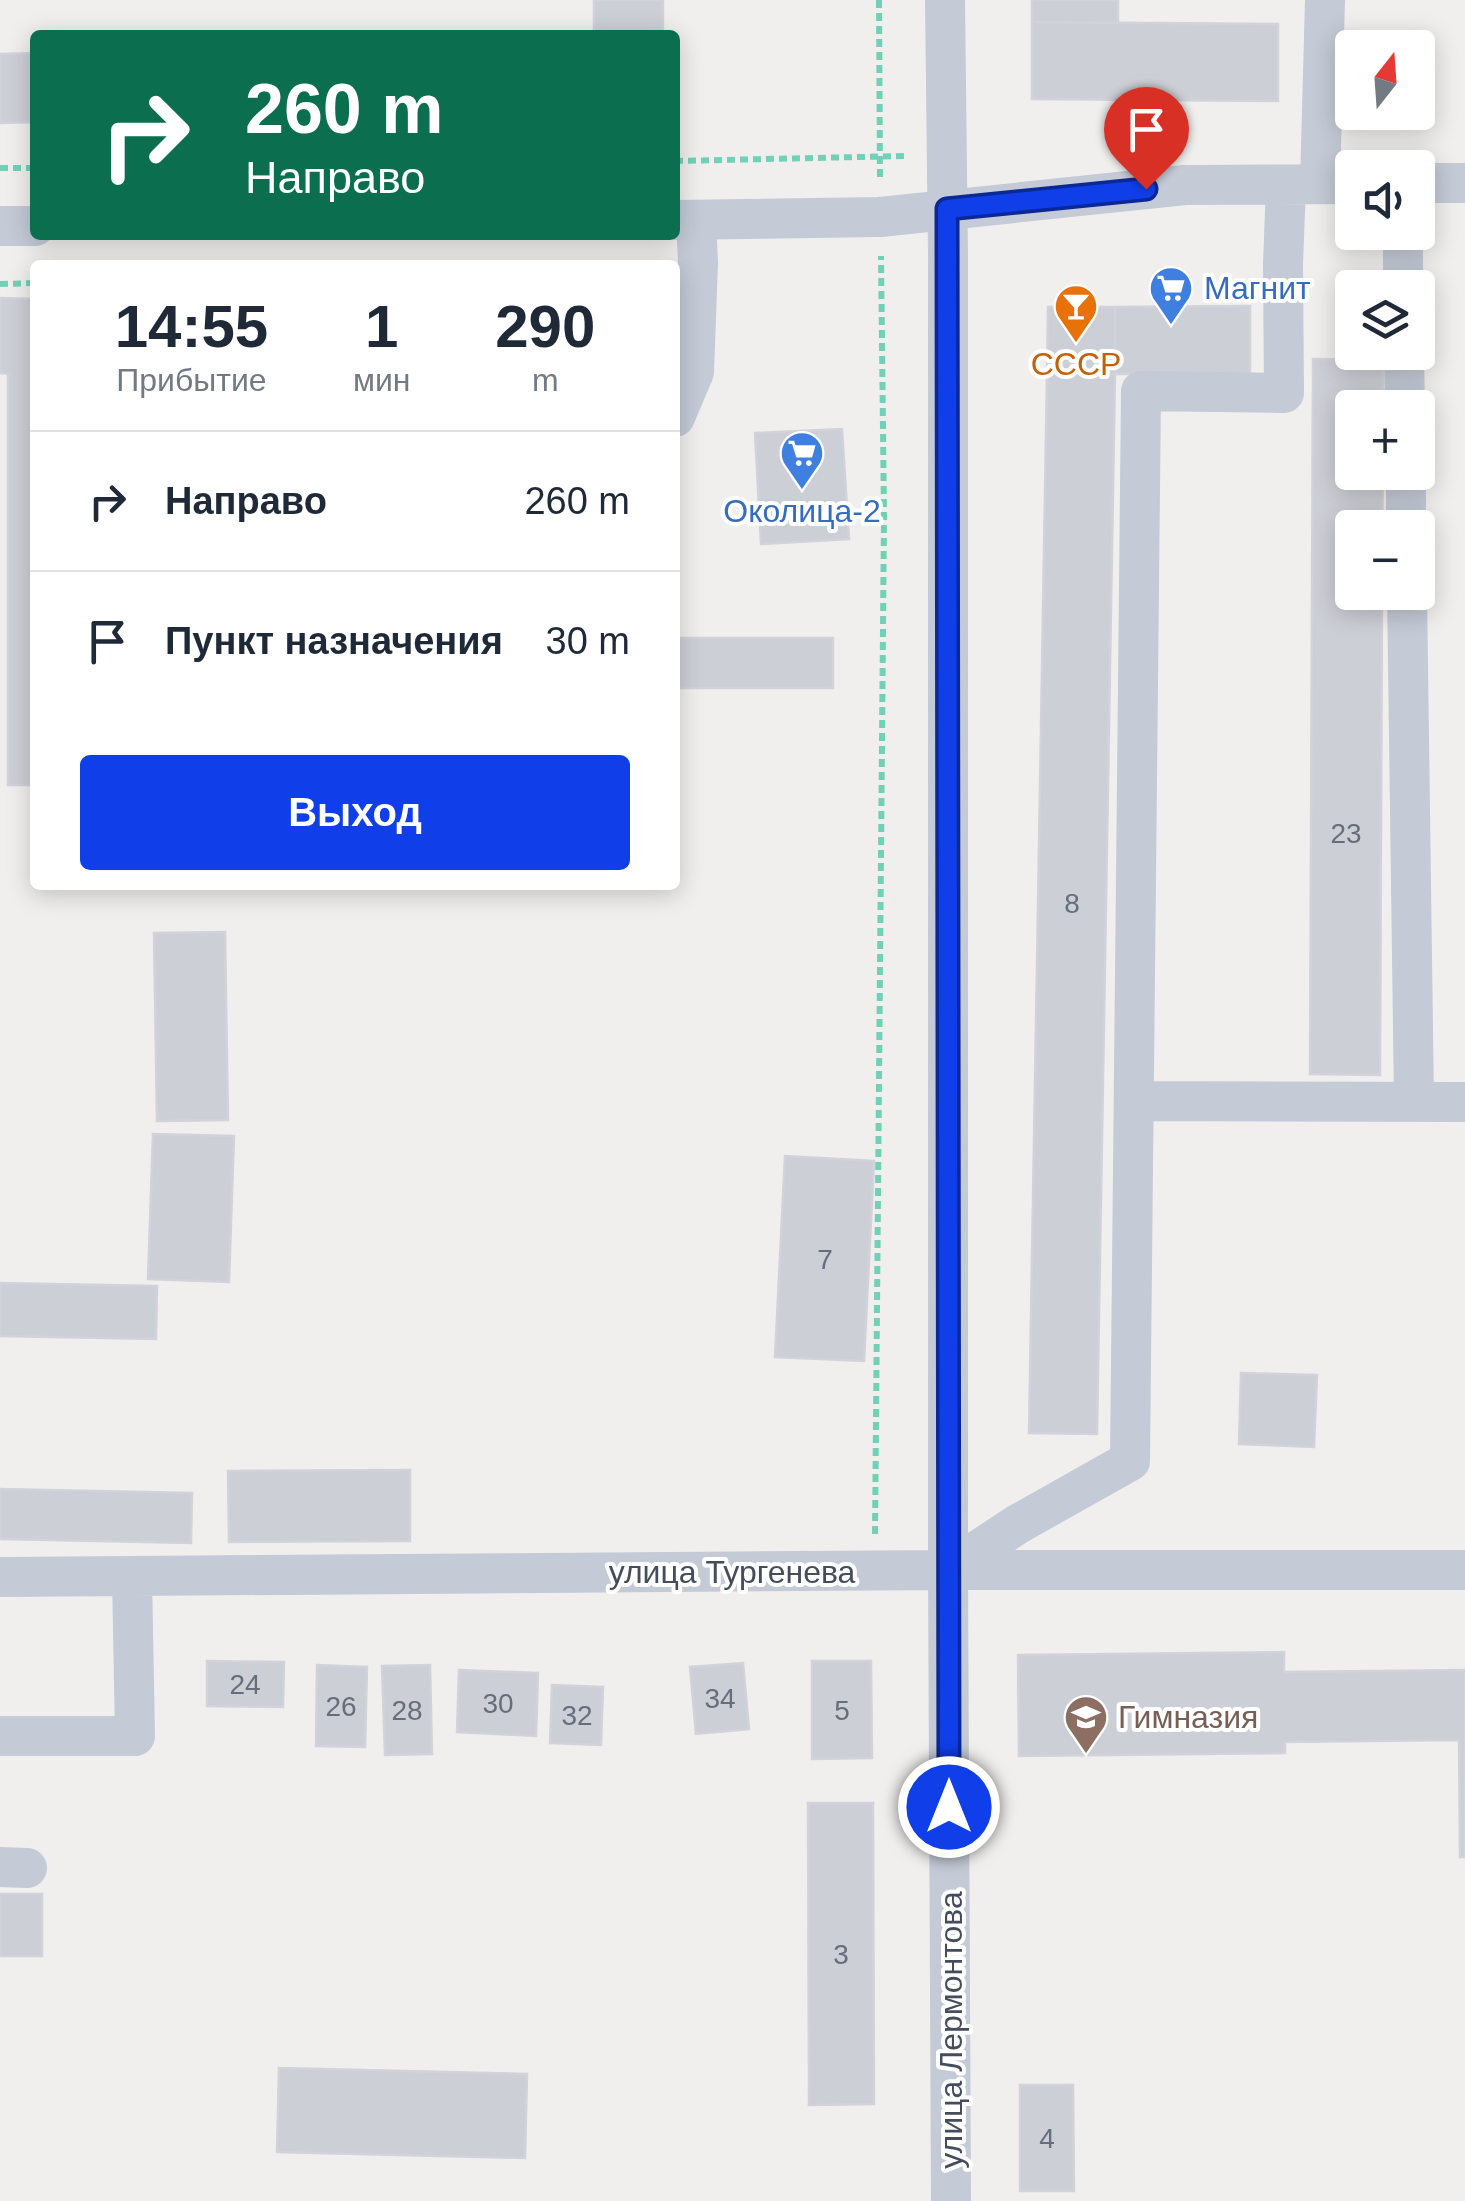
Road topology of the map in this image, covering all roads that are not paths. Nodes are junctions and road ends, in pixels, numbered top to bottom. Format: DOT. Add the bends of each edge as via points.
graph roads {
  1 [pos="945,0"];
  2 [pos="1326,0"];
  3 [pos="1465,183"];
  4 [pos="1320,184"];
  5 [pos="1435,184"];
  6 [pos="947,209"];
  7 [pos="686,220"];
  8 [pos="0,226"];
  9 [pos="30,226"];
  10 [pos="680,405"];
  11 [pos="1407,610"];
  12 [pos="1135,1101"];
  13 [pos="1414,1102"];
  14 [pos="1465,1102"];
  15 [pos="948,1570"];
  16 [pos="1465,1570"];
  17 [pos="132,1576"];
  18 [pos="0,1577"];
  19 [pos="0,1736"];
  20 [pos="952,2201"];
  1 -- 6 [label="street, улица Лермонтова"];
  2 -- 4 [label="street"];
  3 -- 5 [label="street"];
  4 -- 6 [label="street" via="1185,185"];
  4 -- 12 [label="street" via="1283,264 1284,393 1141,392"];
  6 -- 7 [label="street" via="880,218"];
  6 -- 15 [label="street, улица Лермонтова"];
  7 -- 10 [label="street" via="698,262 694,372"];
  8 -- 9 [label="street"];
  11 -- 13 [label="street"];
  12 -- 13 [label="street"];
  12 -- 15 [label="street" via="1130,1461"];
  13 -- 14 [label="street"];
  15 -- 16 [label="street, улица Тургенева"];
  15 -- 17 [label="street, улица Тургенева"];
  15 -- 20 [label="street, улица Лермонтова"];
  17 -- 18 [label="street, улица Тургенева"];
  17 -- 19 [label="street" via="135,1736"];
}
